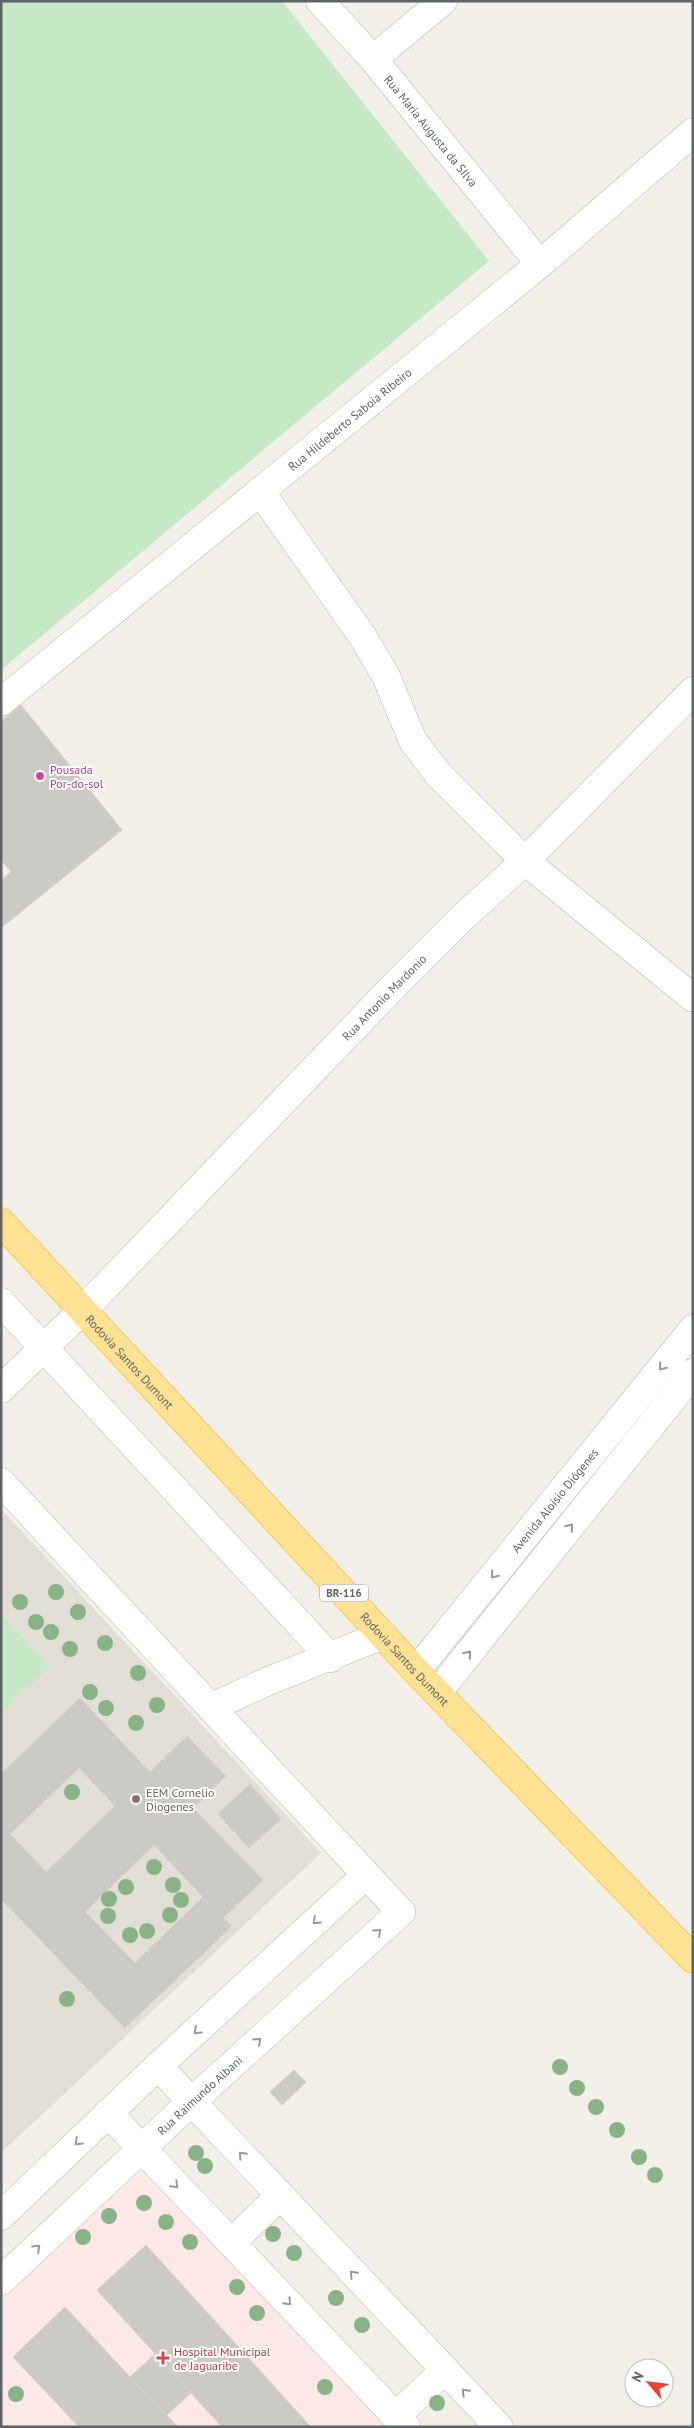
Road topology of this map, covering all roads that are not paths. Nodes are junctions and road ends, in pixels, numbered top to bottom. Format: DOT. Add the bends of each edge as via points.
graph roads {
  1 [pos="320,1"];
  2 [pos="443,1"];
  3 [pos="373,59"];
  4 [pos="691,137"];
  5 [pos="540,264"];
  6 [pos="260,491"];
  7 [pos="693,691"];
  8 [pos="1,702"];
  9 [pos="525,861"];
  10 [pos="693,998"];
  11 [pos="1,1222"];
  12 [pos="1,1302"];
  13 [pos="82,1311"];
  14 [pos="693,1329"];
  15 [pos="45,1347"];
  16 [pos="693,1373"];
  17 [pos="4,1381"];
  18 [pos="1,1482"];
  19 [pos="383,1634"];
  20 [pos="331,1658"];
  21 [pos="416,1671"];
  22 [pos="438,1692"];
  23 [pos="212,1707"];
  24 [pos="365,1876"];
  25 [pos="693,1959"];
  26 [pos="158,2066"];
  27 [pos="191,2102"];
  28 [pos="108,2113"];
  29 [pos="142,2150"];
  30 [pos="280,2196"];
  31 [pos="1,2216"];
  32 [pos="231,2243"];
  33 [pos="1,2281"];
  34 [pos="445,2370"];
  35 [pos="401,2421"];
  36 [pos="499,2427"];
  1 -- 3 [label="street, Rua Maria Augusta da SIlva"];
  2 -- 3 [label="street"];
  3 -- 5 [label="street, Rua Maria Augusta da SIlva"];
  4 -- 5 [label="street, Rua Hildeberto Saboia Ribeiro"];
  5 -- 6 [label="street, Rua Hildeberto Saboia Ribeiro"];
  6 -- 8 [label="street, Rua Hildeberto Saboia Ribeiro"];
  6 -- 9 [label="street" via="363,637 386,676 413,742 438,774"];
  7 -- 9 [label="street, Rua Antonio Mardonio"];
  9 -- 10 [label="street"];
  9 -- 13 [label="street, Rua Antonio Mardonio" via="392,988"];
  11 -- 13 [label="highway, Rodovia Santos Dumont / BR-116"];
  12 -- 15 [label="street"];
  13 -- 15 [label="street, Rua Antonio Mardonio"];
  13 -- 19 [label="highway, Rodovia Santos Dumont / BR-116"];
  14 -- 21 [label="street, Avenida Aloísio Diógenes, one-way"];
  15 -- 17 [label="street, Rua Antonio Mardonio"];
  15 -- 20 [label="street"];
  22 -- 16 [label="street, one-way"];
  18 -- 23 [label="street"];
  19 -- 20 [label="street"];
  19 -- 21 [label="highway, Rodovia Santos Dumont / BR-116"];
  20 -- 23 [label="street" via="266,1682"];
  21 -- 22 [label="highway, Rodovia Santos Dumont / BR-116"];
  22 -- 25 [label="highway, Rodovia Santos Dumont / BR-116"];
  23 -- 24 [label="street"];
  24 -- 26 [label="street, one-way"];
  27 -- 24 [label="street, Rua Raimundo Albani, one-way" via="400,1912"];
  26 -- 27 [label="street"];
  26 -- 28 [label="street"];
  27 -- 29 [label="street, Rua Raimundo Albani"];
  30 -- 27 [label="street, one-way"];
  28 -- 29 [label="street"];
  28 -- 31 [label="street, one-way"];
  29 -- 32 [label="street, one-way"];
  33 -- 29 [label="street, Rua Raimundo Albani, one-way"];
  30 -- 32 [label="street"];
  34 -- 30 [label="street, one-way"];
  32 -- 35 [label="street, one-way"];
  34 -- 35 [label="street"];
  36 -- 34 [label="street, one-way"];
}
